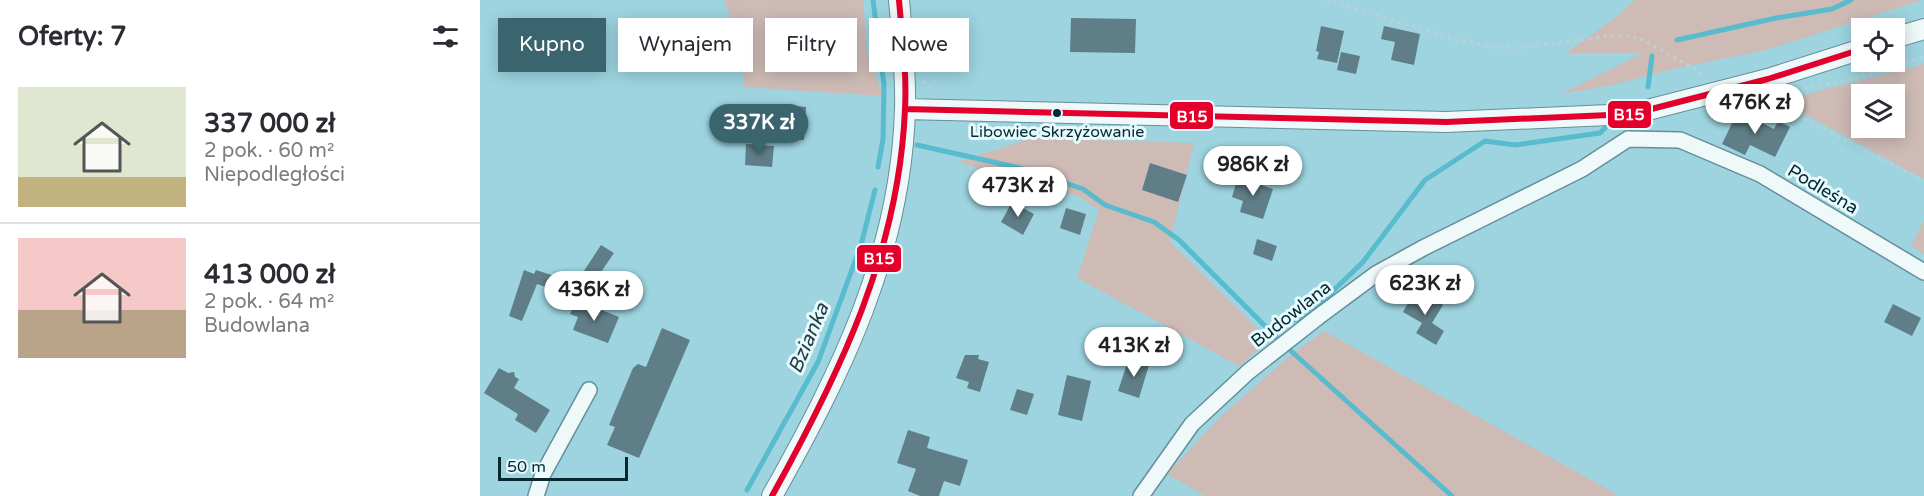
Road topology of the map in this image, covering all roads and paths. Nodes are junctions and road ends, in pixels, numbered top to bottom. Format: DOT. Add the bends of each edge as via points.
graph roads {
  1 [pos="899,0"];
  2 [pos="1326,0"];
  3 [pos="1924,28"];
  4 [pos="1905,34"];
  5 [pos="1851,53"];
  6 [pos="1742,85"];
  7 [pos="1716,92"];
  8 [pos="905,109"];
  9 [pos="1632,114"];
  10 [pos="1628,138"];
  11 [pos="1924,181"];
  12 [pos="1924,272"];
  13 [pos="589,390"];
  14 [pos="536,496"];
  15 [pos="772,496"];
  16 [pos="1141,496"];
  1 -- 8 [label="street"];
  2 -- 7 [label="path" via="1492,47 1519,48 1617,35 1639,39 1697,70"];
  3 -- 4 [label="street"];
  5 -- 6 [label="street"];
  6 -- 7 [label="street"];
  6 -- 11 [label="path"];
  7 -- 9 [label="street"];
  8 -- 9 [label="street" via="1446,122"];
  8 -- 15 [label="street" via="891,216 870,294 841,366"];
  9 -- 10 [label="street"];
  10 -- 12 [label="street, Podleśna" via="1680,140 1760,174"];
  10 -- 16 [label="street, Budowlana" via="1582,169 1376,274 1318,316 1248,372 1192,424"];
  13 -- 14 [label="street" via="543,474"];
}
